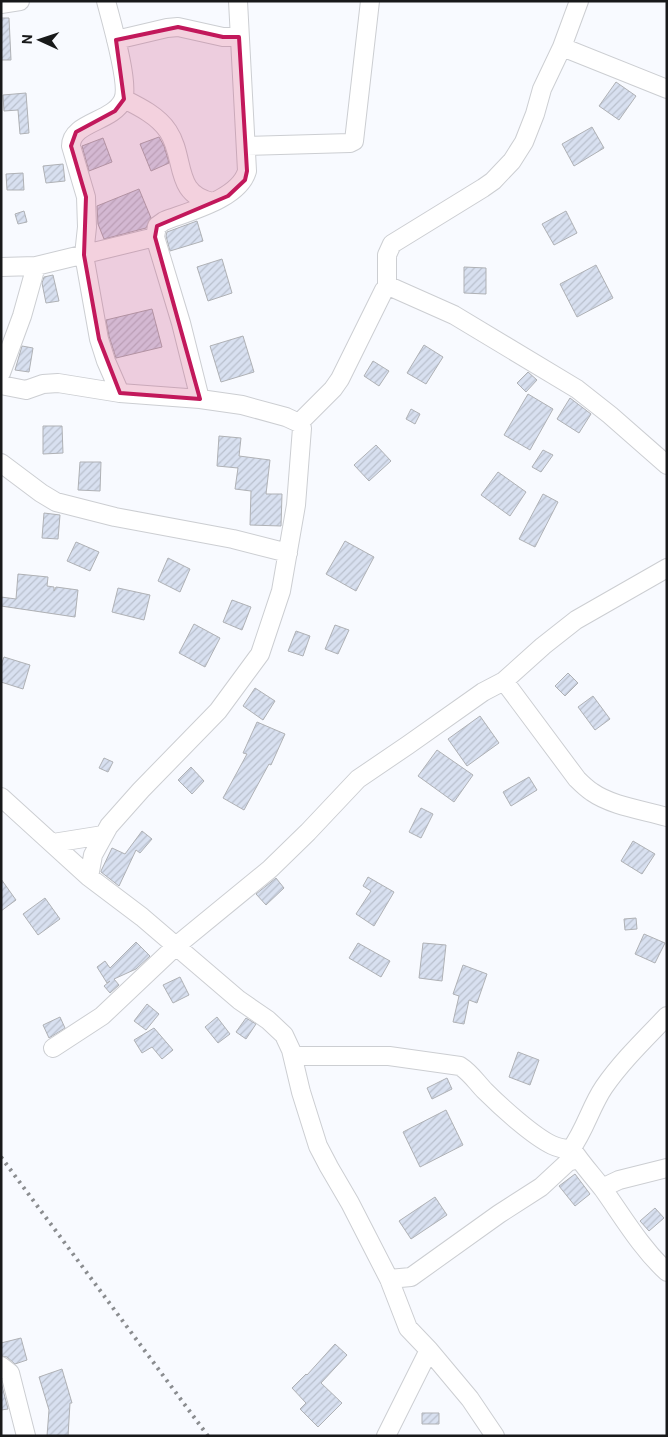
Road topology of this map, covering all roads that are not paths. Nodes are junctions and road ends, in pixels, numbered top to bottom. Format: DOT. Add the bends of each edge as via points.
graph roads {
  1 [pos="20,1"];
  2 [pos="106,1"];
  3 [pos="238,1"];
  4 [pos="370,1"];
  5 [pos="579,1"];
  6 [pos="1,4"];
  7 [pos="239,36"];
  8 [pos="116,40"];
  9 [pos="562,47"];
  10 [pos="667,89"];
  11 [pos="124,99"];
  12 [pos="246,146"];
  13 [pos="213,202"];
  14 [pos="155,238"];
  15 [pos="84,255"];
  16 [pos="36,266"];
  17 [pos="1,267"];
  18 [pos="387,287"];
  19 [pos="1,373"];
  20 [pos="1,384"];
  21 [pos="120,393"];
  22 [pos="200,399"];
  23 [pos="299,423"];
  24 [pos="1,463"];
  25 [pos="667,465"];
  26 [pos="288,553"];
  27 [pos="667,568"];
  28 [pos="504,682"];
  29 [pos="1,797"];
  30 [pos="667,817"];
  31 [pos="103,836"];
  32 [pos="53,844"];
  33 [pos="89,877"];
  34 [pos="176,946"];
  35 [pos="667,1016"];
  36 [pos="53,1048"];
  37 [pos="293,1056"];
  38 [pos="574,1154"];
  39 [pos="667,1168"];
  40 [pos="602,1188"];
  41 [pos="667,1272"];
  42 [pos="411,1277"];
  43 [pos="389,1279"];
  44 [pos="400,1308"];
  45 [pos="429,1350"];
  46 [pos="1,1366"];
  47 [pos="26,1436"];
  48 [pos="386,1436"];
  49 [pos="495,1436"];
  1 -- 6 [label="street"];
  2 -- 8 [label="street"];
  3 -- 7 [label="street"];
  4 -- 12 [label="street" via="354,141"];
  5 -- 9 [label="street"];
  7 -- 8 [label="street" via="223,37 167,28"];
  7 -- 12 [label="street"];
  8 -- 11 [label="street"];
  9 -- 10 [label="street"];
  9 -- 18 [label="street" via="542,89 524,142 512,161 488,184 392,244 387,255"];
  11 -- 13 [label="street" via="160,122 169,133 178,155 186,187 202,200"];
  11 -- 15 [label="street" via="115,111 76,132 71,140 86,197"];
  12 -- 13 [label="street" via="244,180 228,196"];
  13 -- 14 [label="street" via="164,221 157,226"];
  14 -- 15 [label="street"];
  14 -- 22 [label="street"];
  15 -- 16 [label="street"];
  15 -- 21 [label="street" via="99,339"];
  16 -- 17 [label="street"];
  16 -- 19 [label="street"];
  18 -- 23 [label="street" via="334,389"];
  18 -- 25 [label="street" via="454,315 577,389"];
  20 -- 21 [label="street" via="26,390 58,383"];
  21 -- 22 [label="street"];
  22 -- 23 [label="street" via="242,406"];
  23 -- 26 [label="street" via="302,428 296,505"];
  24 -- 26 [label="street" via="41,493 63,504"];
  26 -- 31 [label="street" via="281,591 265,643 255,662 218,711 140,790"];
  27 -- 28 [label="street" via="576,620"];
  28 -- 30 [label="street" via="577,779 592,792"];
  28 -- 34 [label="street" via="483,692 358,779 270,869"];
  29 -- 32 [label="street"];
  31 -- 32 [label="street"];
  31 -- 33 [label="street" via="93,855"];
  32 -- 33 [label="street"];
  33 -- 34 [label="street"];
  34 -- 36 [label="street" via="102,1016"];
  34 -- 37 [label="street" via="284,1035"];
  35 -- 38 [label="street" via="603,1087 577,1140"];
  37 -- 38 [label="street" via="383,1056 460,1066 540,1138"];
  37 -- 43 [label="street" via="318,1146"];
  38 -- 40 [label="street"];
  38 -- 42 [label="street" via="541,1187"];
  39 -- 40 [label="street" via="619,1180"];
  40 -- 41 [label="street" via="643,1247"];
  42 -- 43 [label="street"];
  42 -- 44 [label="street"];
  43 -- 44 [label="street"];
  44 -- 45 [label="street" via="408,1328"];
  45 -- 48 [label="street"];
  45 -- 49 [label="street" via="470,1399"];
  46 -- 47 [label="street" via="10,1373"];
}
